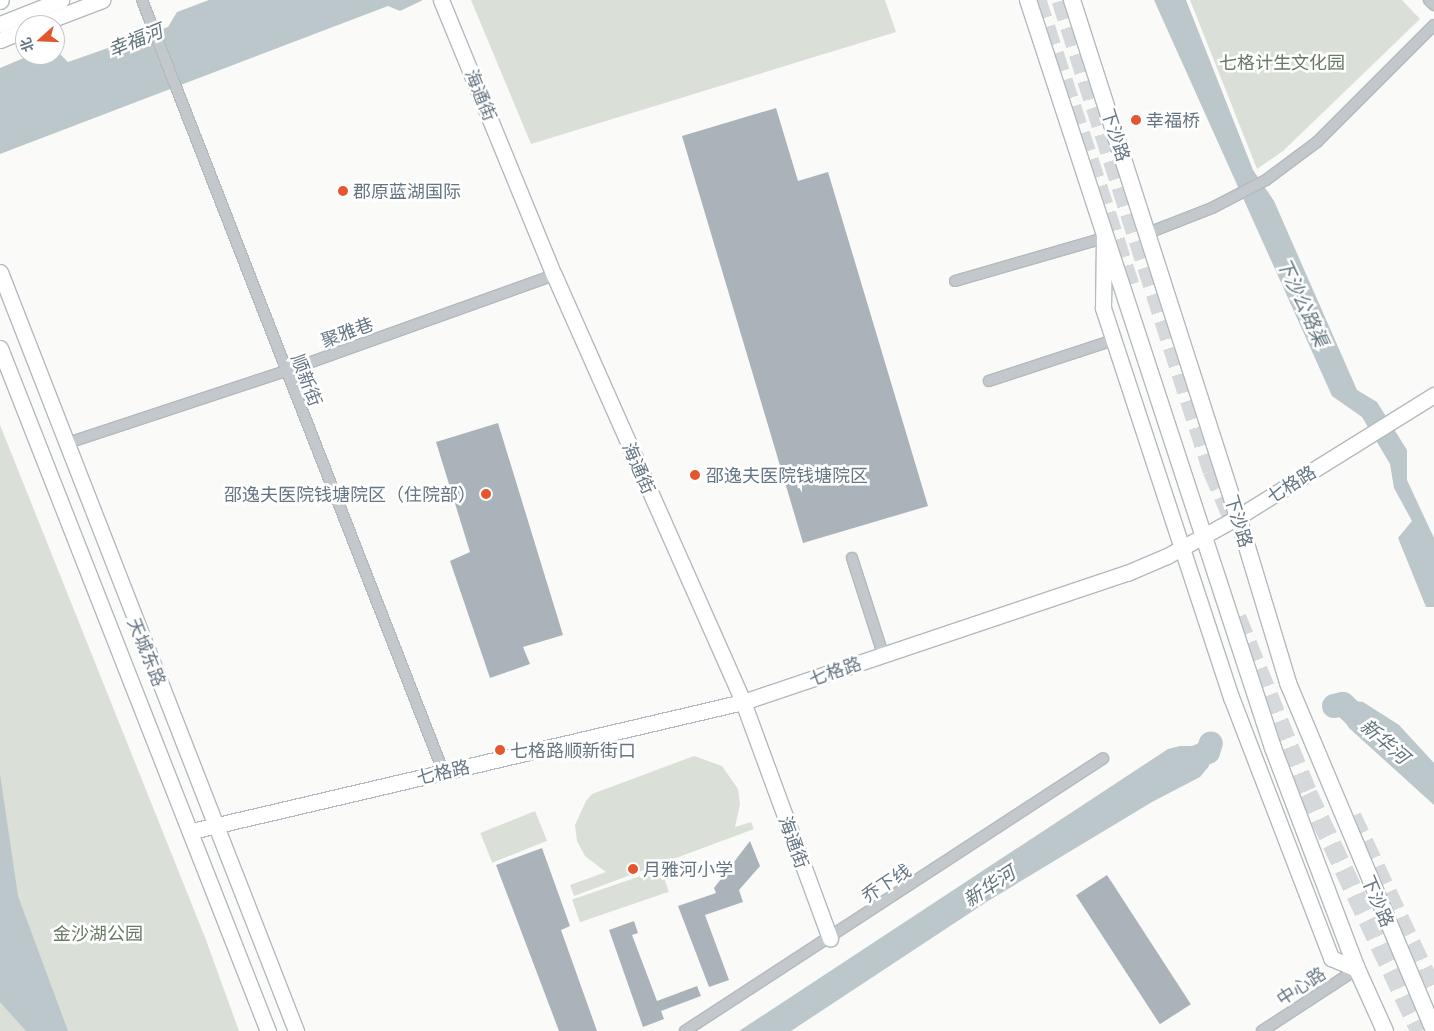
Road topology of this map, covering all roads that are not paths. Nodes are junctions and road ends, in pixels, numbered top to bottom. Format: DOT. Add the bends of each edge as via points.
graph roads {
  1 [pos="61,0"];
  2 [pos="102,0"];
  3 [pos="142,0"];
  4 [pos="1028,0"];
  5 [pos="1072,0"];
  6 [pos="1429,0"];
  7 [pos="1434,5"];
  8 [pos="444,6"];
  9 [pos="64,15"];
  10 [pos="0,24"];
  11 [pos="1434,25"];
  12 [pos="15,34"];
  13 [pos="0,40"];
  14 [pos="1148,233"];
  15 [pos="1104,238"];
  16 [pos="0,272"];
  17 [pos="554,275"];
  18 [pos="955,281"];
  19 [pos="1114,340"];
  20 [pos="0,348"];
  21 [pos="286,371"];
  22 [pos="989,381"];
  23 [pos="1434,395"];
  24 [pos="65,444"];
  25 [pos="1238,517"];
  26 [pos="1201,537"];
  27 [pos="1181,549"];
  28 [pos="852,558"];
  29 [pos="883,654"];
  30 [pos="743,702"];
  31 [pos="1104,759"];
  32 [pos="444,771"];
  33 [pos="217,826"];
  34 [pos="192,831"];
  35 [pos="830,938"];
  36 [pos="1357,969"];
  37 [pos="268,1031"];
  38 [pos="296,1031"];
  39 [pos="685,1031"];
  40 [pos="1262,1031"];
  41 [pos="1385,1031"];
  42 [pos="1434,1031"];
  1 -- 10 [label="street"];
  2 -- 9 [label="street"];
  3 -- 21 [label="street, 顺新街"];
  4 -- 15 [label="main road"];
  5 -- 14 [label="main road, 下沙路"];
  6 -- 7 [label="street"];
  8 -- 17 [label="street, 海通街"];
  11 -- 14 [label="street" via="1317,142 1266,180"];
  12 -- 13 [label="street"];
  14 -- 25 [label="main road, 下沙路"];
  15 -- 18 [label="street"];
  15 -- 19 [label="street" via="1103,308"];
  15 -- 26 [label="main road"];
  16 -- 24 [label="street, 天城东路"];
  17 -- 21 [label="street, 聚雅巷"];
  17 -- 30 [label="street, 海通街"];
  19 -- 22 [label="street"];
  19 -- 27 [label="street"];
  20 -- 34 [label="street, 天城东路"];
  21 -- 24 [label="street, 聚雅巷"];
  21 -- 32 [label="street, 顺新街"];
  23 -- 25 [label="street, 七格路"];
  24 -- 33 [label="street, 天城东路"];
  25 -- 26 [label="street, 七格路"];
  25 -- 42 [label="main road, 下沙路" via="1288,683"];
  26 -- 27 [label="street, 七格路"];
  26 -- 36 [label="main road" via="1302,828"];
  27 -- 29 [label="street, 七格路" via="1127,573"];
  27 -- 36 [label="street" via="1231,697 1331,958"];
  28 -- 29 [label="street"];
  29 -- 30 [label="street, 七格路"];
  30 -- 32 [label="street, 七格路"];
  30 -- 35 [label="street, 海通街"];
  31 -- 35 [label="street, 乔下线"];
  32 -- 33 [label="street, 七格路"];
  33 -- 34 [label="street, 七格路"];
  33 -- 38 [label="street, 天城东路"];
  34 -- 37 [label="street, 天城东路"];
  35 -- 39 [label="street, 乔下线"];
  36 -- 40 [label="street, 中心路"];
  36 -- 41 [label="main road"];
}
